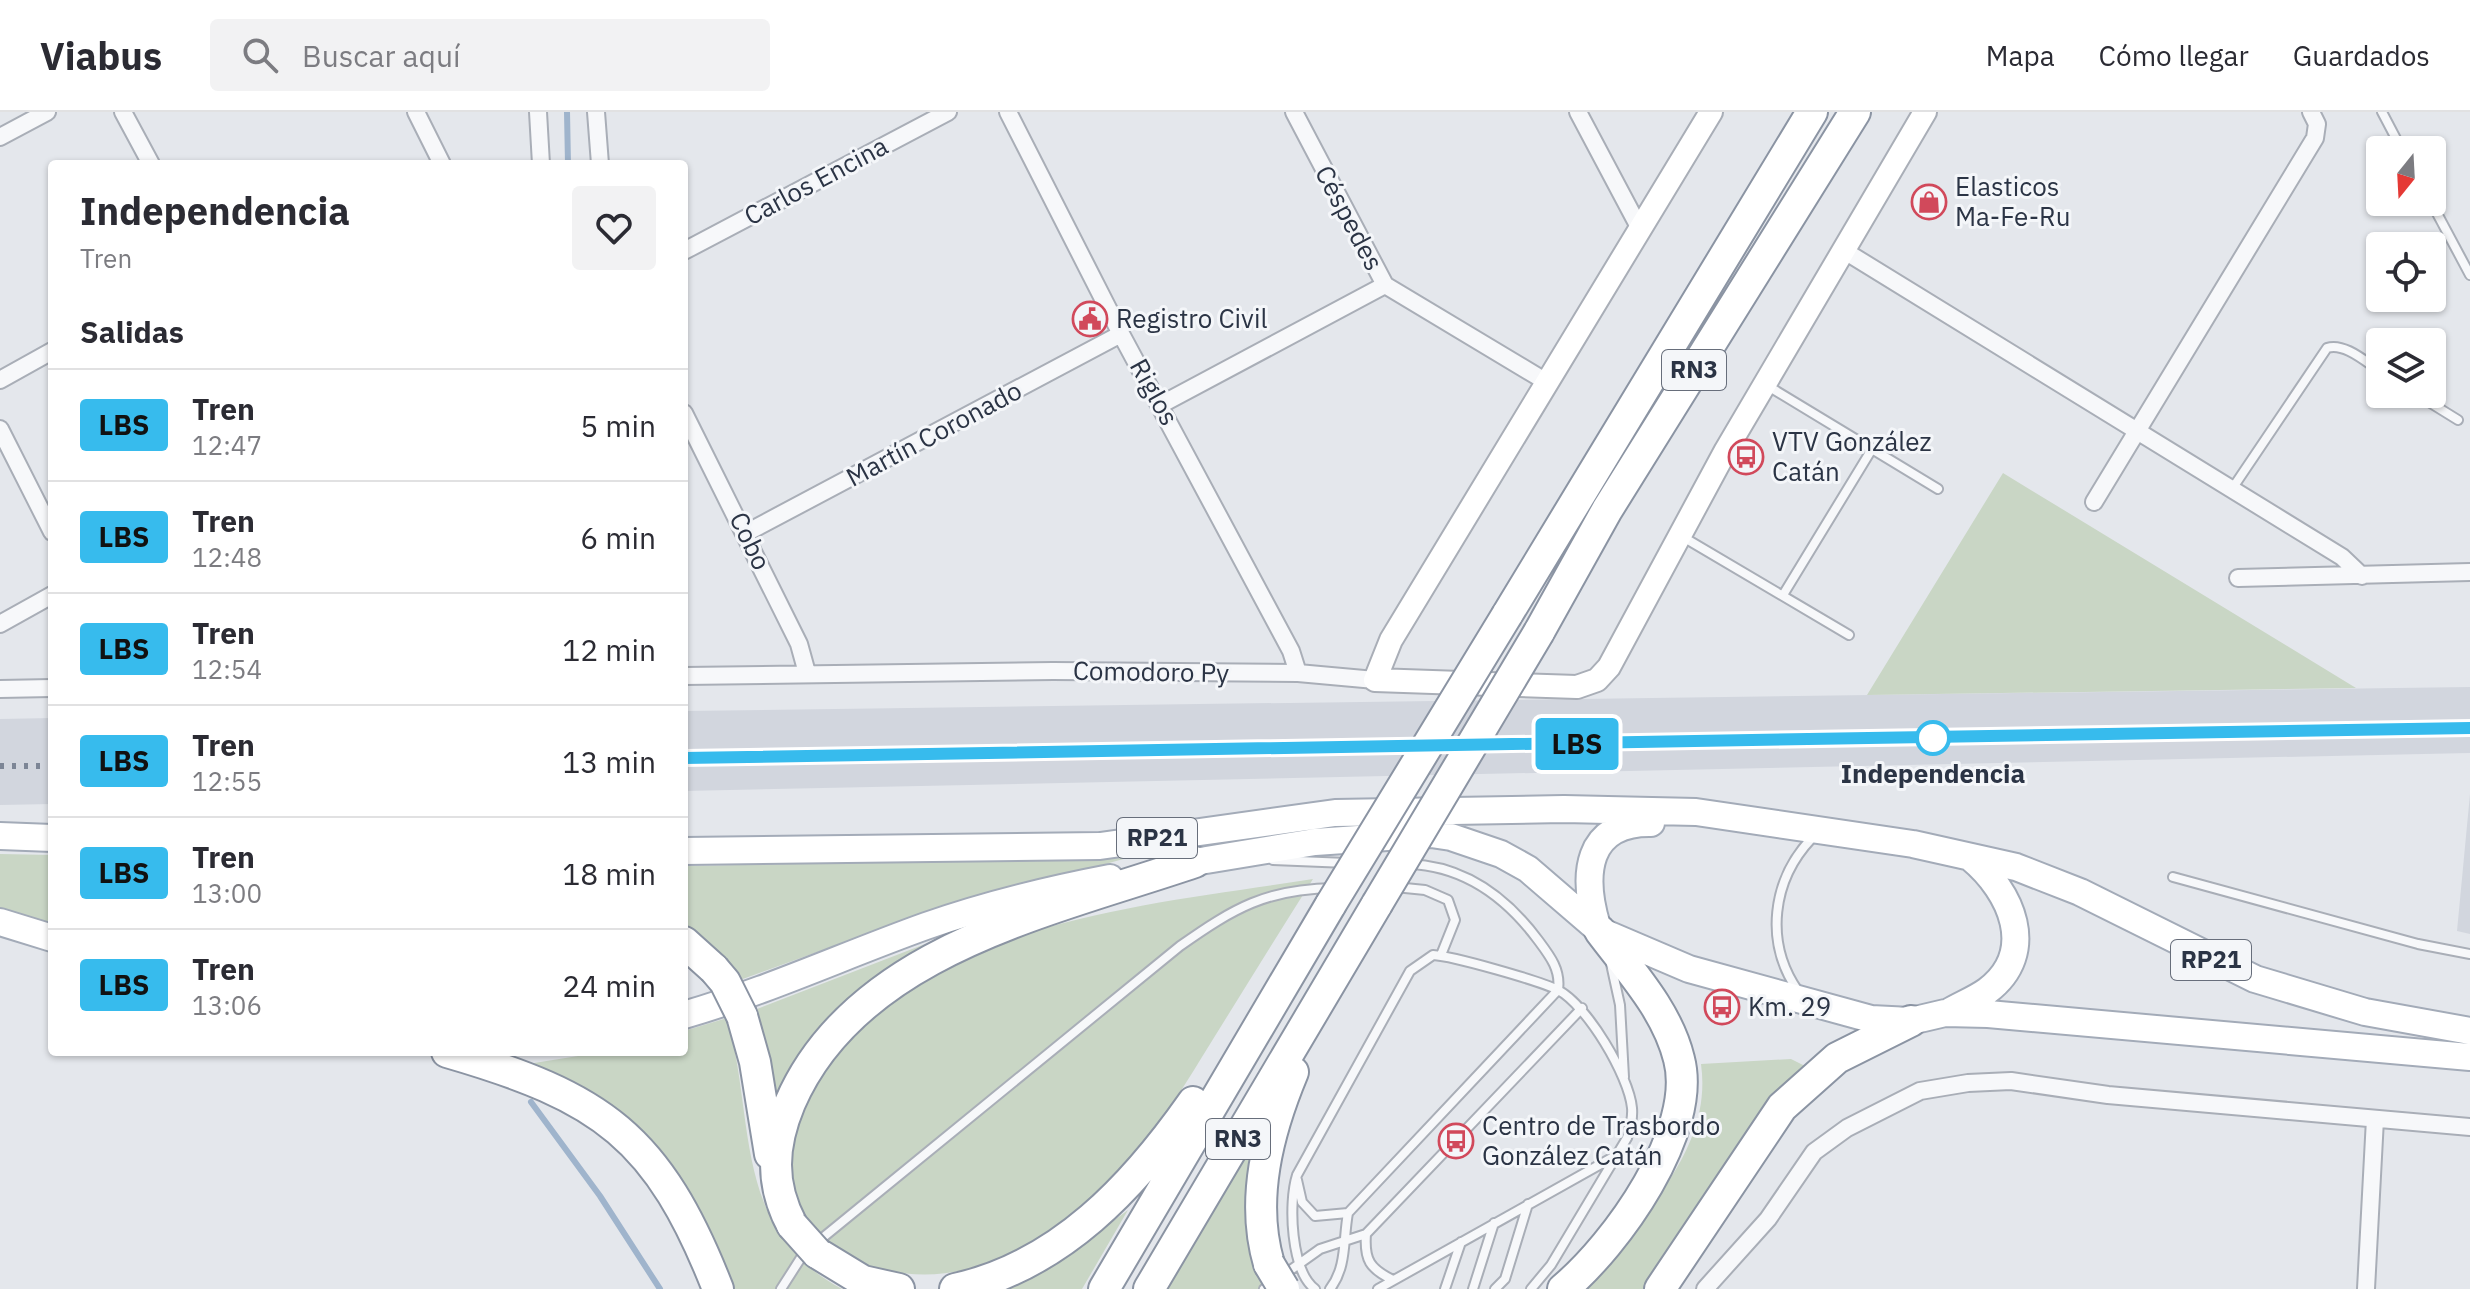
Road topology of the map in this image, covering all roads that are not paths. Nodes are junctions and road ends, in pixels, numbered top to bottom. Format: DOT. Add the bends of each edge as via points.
graph roads {
  1 [pos="47,112"];
  2 [pos="123,112"];
  3 [pos="416,112"];
  4 [pos="538,112"];
  5 [pos="596,112"];
  6 [pos="948,112"];
  7 [pos="1008,112"];
  8 [pos="1294,112"];
  9 [pos="1578,112"];
  10 [pos="1711,112"];
  11 [pos="1812,112"];
  12 [pos="1855,112"];
  13 [pos="1925,112"];
  14 [pos="2311,112"];
  15 [pos="2382,112"];
  16 [pos="2395,136"];
  17 [pos="0,137"];
  18 [pos="149,160"];
  19 [pos="440,160"];
  20 [pos="541,160"];
  21 [pos="600,160"];
  22 [pos="2438,216"];
  23 [pos="1639,227"];
  24 [pos="688,249"];
  25 [pos="1843,250"];
  26 [pos="2470,275"];
  27 [pos="1385,285"];
  28 [pos="1121,334"];
  29 [pos="48,353"];
  30 [pos="2366,362"];
  31 [pos="0,380"];
  32 [pos="1545,381"];
  33 [pos="1765,384"];
  34 [pos="1162,404"];
  35 [pos="2439,408"];
  36 [pos="2458,420"];
  37 [pos="688,421"];
  38 [pos="0,429"];
  39 [pos="2137,430"];
  40 [pos="1872,449"];
  41 [pos="1938,489"];
  42 [pos="2232,489"];
  43 [pos="2094,502"];
  44 [pos="48,524"];
  45 [pos="746,533"];
  46 [pos="1679,535"];
  47 [pos="2470,572"];
  48 [pos="2362,576"];
  49 [pos="2238,578"];
  50 [pos="1783,595"];
  51 [pos="48,597"];
  52 [pos="0,624"];
  53 [pos="1849,635"];
  54 [pos="807,673"];
  55 [pos="1298,673"];
  56 [pos="688,676"];
  57 [pos="1375,680"];
  58 [pos="48,688"];
  59 [pos="0,689"];
  60 [pos="0,836"];
  61 [pos="48,838"];
  62 [pos="1812,838"];
  63 [pos="1862,838"];
  64 [pos="688,851"];
  65 [pos="1964,853"];
  66 [pos="1203,860"];
  67 [pos="1362,863"];
  68 [pos="1391,864"];
  69 [pos="2173,877"];
  70 [pos="1372,893"];
  71 [pos="0,922"];
  72 [pos="1598,929"];
  73 [pos="48,937"];
  74 [pos="688,946"];
  75 [pos="2470,954"];
  76 [pos="1441,955"];
  77 [pos="1327,989"];
  78 [pos="1558,990"];
  79 [pos="1806,1002"];
  80 [pos="1269,1006"];
  81 [pos="1582,1008"];
  82 [pos="1945,1013"];
  83 [pos="688,1014"];
  84 [pos="1911,1021"];
  85 [pos="2470,1031"];
  86 [pos="459,1056"];
  87 [pos="2470,1057"];
  88 [pos="1624,1078"];
  89 [pos="2375,1119"];
  90 [pos="2470,1127"];
  91 [pos="1618,1154"];
  92 [pos="773,1167"];
  93 [pos="1297,1175"];
  94 [pos="1528,1203"];
  95 [pos="1348,1213"];
  96 [pos="1494,1222"];
  97 [pos="1366,1234"];
  98 [pos="1462,1241"];
  99 [pos="1342,1243"];
  100 [pos="1302,1263"];
  101 [pos="1393,1280"];
  102 [pos="1272,1281"];
  103 [pos="718,1289"];
  104 [pos="781,1289"];
  105 [pos="899,1289"];
  106 [pos="955,1289"];
  107 [pos="1104,1289"];
  108 [pos="1149,1289"];
  109 [pos="1315,1289"];
  110 [pos="1330,1289"];
  111 [pos="1378,1289"];
  112 [pos="1445,1289"];
  113 [pos="1473,1289"];
  114 [pos="1495,1289"];
  115 [pos="1531,1289"];
  116 [pos="1563,1289"];
  117 [pos="1660,1289"];
  118 [pos="1705,1289"];
  119 [pos="2366,1289"];
  1 -- 17 [label="street"];
  2 -- 18 [label="street"];
  3 -- 19 [label="street"];
  4 -- 20 [label="street"];
  5 -- 21 [label="street"];
  6 -- 24 [label="street, Carlos Encina"];
  7 -- 28 [label="street, Riglos"];
  8 -- 27 [label="street, Céspedes"];
  9 -- 23 [label="street"];
  10 -- 23 [label="street"];
  11 -- 80 [label="highway, RN3, bridge"];
  12 -- 70 [label="highway, RN3, bridge" via="1607,510 1539,632"];
  13 -- 25 [label="street"];
  14 -- 39 [label="street" via="2317,124 2315,138"];
  15 -- 16 [label="lane"];
  22 -- 26 [label="lane"];
  23 -- 32 [label="street"];
  25 -- 33 [label="street"];
  25 -- 39 [label="street"];
  27 -- 32 [label="street, Céspedes"];
  27 -- 34 [label="street"];
  28 -- 34 [label="street, Riglos"];
  28 -- 45 [label="street, Martín Coronado"];
  29 -- 31 [label="street"];
  30 -- 42 [label="lane" via="2334,345 2327,348"];
  32 -- 57 [label="street" via="1391,640"];
  33 -- 40 [label="lane"];
  33 -- 46 [label="street"];
  34 -- 55 [label="street, Riglos"];
  35 -- 36 [label="lane"];
  37 -- 45 [label="street, Cobo"];
  38 -- 44 [label="street"];
  39 -- 42 [label="street"];
  39 -- 43 [label="street"];
  40 -- 41 [label="lane"];
  40 -- 50 [label="lane"];
  42 -- 48 [label="street" via="2342,557"];
  45 -- 54 [label="street, Cobo" via="799,644"];
  46 -- 50 [label="lane"];
  46 -- 57 [label="street, Comodoro Py" via="1609,667 1597,680 1577,687"];
  47 -- 48 [label="street"];
  48 -- 49 [label="street"];
  50 -- 53 [label="lane"];
  51 -- 52 [label="street"];
  54 -- 55 [label="street, Comodoro Py"];
  54 -- 56 [label="street, Comodoro Py"];
  55 -- 57 [label="street, Comodoro Py"];
  58 -- 59 [label="street"];
  60 -- 61 [label="main road"];
  62 -- 63 [label="main road"];
  62 -- 72 [label="main road" via="1694,823 1625,825 1605,836 1591,858 1589,890"];
  62 -- 79 [label="lane" via="1782,883 1776,922 1781,959"];
  63 -- 64 [label="main road, RP21" via="1696,812 1564,809 1335,813 1100,846"];
  63 -- 65 [label="main road, RP21"];
  65 -- 82 [label="main road" via="2005,895 2015,942 2011,960 1989,990"];
  65 -- 85 [label="main road, RP21" via="2080,892 2222,965 2287,991 2406,1022"];
  66 -- 67 [label="lane"];
  66 -- 72 [label="main road, RP21" via="1315,842 1451,837 1528,869"];
  66 -- 83 [label="main road, RP21" via="1003,902"];
  66 -- 92 [label="highway" via="959,945 873,996 812,1062 785,1115"];
  68 -- 78 [label="lane" via="1448,870 1492,891 1544,949 1557,969"];
  69 -- 75 [label="lane"];
  70 -- 76 [label="lane" via="1410,886 1448,900 1455,920"];
  70 -- 77 [label="highway, RN3"];
  70 -- 104 [label="lane" via="1277,892 1205,929 804,1253"];
  71 -- 73 [label="main road"];
  72 -- 79 [label="main road, RP21" via="1689,969"];
  72 -- 88 [label="lane" via="1620,1005"];
  72 -- 116 [label="highway" via="1658,1008 1679,1059 1682,1101 1676,1126 1633,1207"];
  74 -- 92 [label="highway, bridge" via="714,969 742,1016"];
  76 -- 78 [label="lane"];
  76 -- 93 [label="lane" via="1425,957 1410,971"];
  77 -- 102 [label="highway" via="1266,1154 1260,1226"];
  77 -- 108 [label="highway, RN3"];
  78 -- 81 [label="lane"];
  78 -- 95 [label="lane"];
  79 -- 84 [label="main road, RP21" via="1871,1019"];
  80 -- 106 [label="highway" via="1122,1192 1043,1253 981,1283"];
  80 -- 107 [label="highway, RN3"];
  81 -- 88 [label="lane"];
  81 -- 97 [label="lane"];
  82 -- 84 [label="main road, RP21"];
  82 -- 87 [label="main road, RP21"];
  84 -- 117 [label="highway" via="1837,1058 1782,1107"];
  86 -- 103 [label="highway" via="567,1093 622,1130 681,1206"];
  88 -- 91 [label="lane" via="1631,1124"];
  89 -- 90 [label="street"];
  89 -- 118 [label="street" via="2011,1081 1920,1091 1847,1128 1814,1152 1768,1219"];
  89 -- 119 [label="street"];
  91 -- 94 [label="lane"];
  91 -- 115 [label="lane"];
  92 -- 105 [label="highway, bridge" via="783,1209 817,1253 863,1281"];
  93 -- 95 [label="lane" via="1302,1202 1315,1216"];
  93 -- 100 [label="lane" via="1291,1216"];
  94 -- 96 [label="lane"];
  94 -- 114 [label="lane" via="1505,1279"];
  95 -- 99 [label="lane"];
  96 -- 98 [label="lane"];
  96 -- 113 [label="lane"];
  97 -- 99 [label="lane"];
  97 -- 101 [label="lane" via="1364,1254 1373,1270"];
  98 -- 101 [label="lane"];
  98 -- 112 [label="lane"];
  99 -- 100 [label="lane" via="1320,1249"];
  99 -- 110 [label="lane" via="1344,1264"];
  100 -- 102 [label="lane"];
  100 -- 109 [label="lane"];
  101 -- 111 [label="lane"];
}
